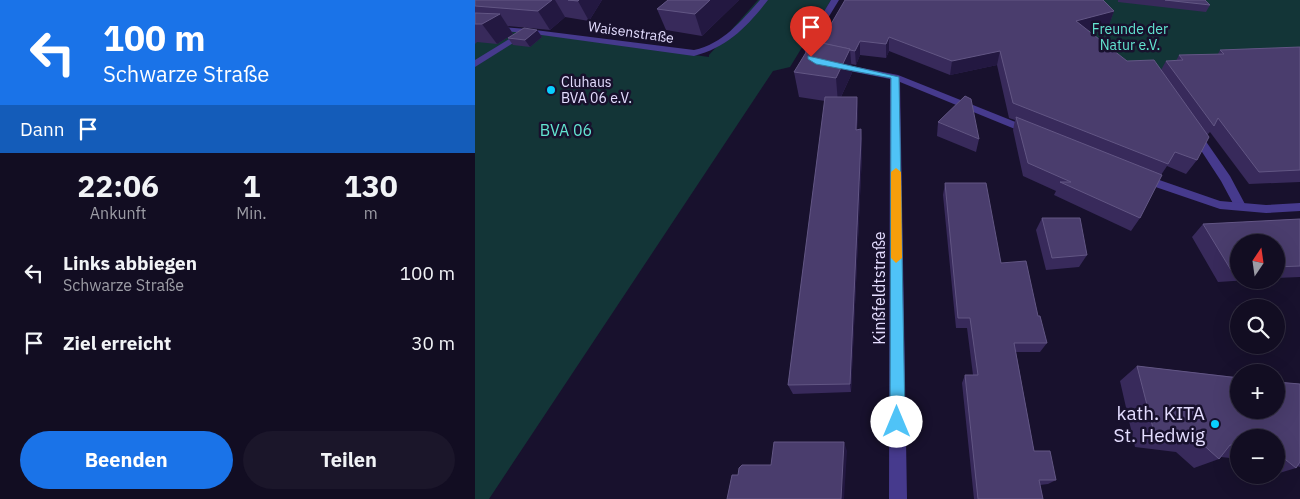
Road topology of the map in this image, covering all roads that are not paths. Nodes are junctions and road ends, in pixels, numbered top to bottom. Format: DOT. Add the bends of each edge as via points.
graph roads {
  1 [pos="764,0"];
  2 [pos="835,0"];
  3 [pos="475,28"];
  4 [pos="527,31"];
  5 [pos="475,64"];
  6 [pos="895,77"];
  7 [pos="1190,126"];
  8 [pos="1042,137"];
  9 [pos="1134,174"];
  10 [pos="1240,206"];
  11 [pos="1300,207"];
  12 [pos="898,499"];
  1 -- 4 [label="street, Waisenstraße" via="725,40 713,48 694,53"];
  2 -- 6 [label="street" via="807,46 811,57 819,62"];
  3 -- 4 [label="street, Waisenstraße"];
  4 -- 5 [label="street"];
  6 -- 8 [label="street"];
  6 -- 12 [label="street, Kinßfeldtstraße"];
  7 -- 10 [label="street"];
  9 -- 10 [label="street" via="1220,205"];
  10 -- 11 [label="street"];
}
